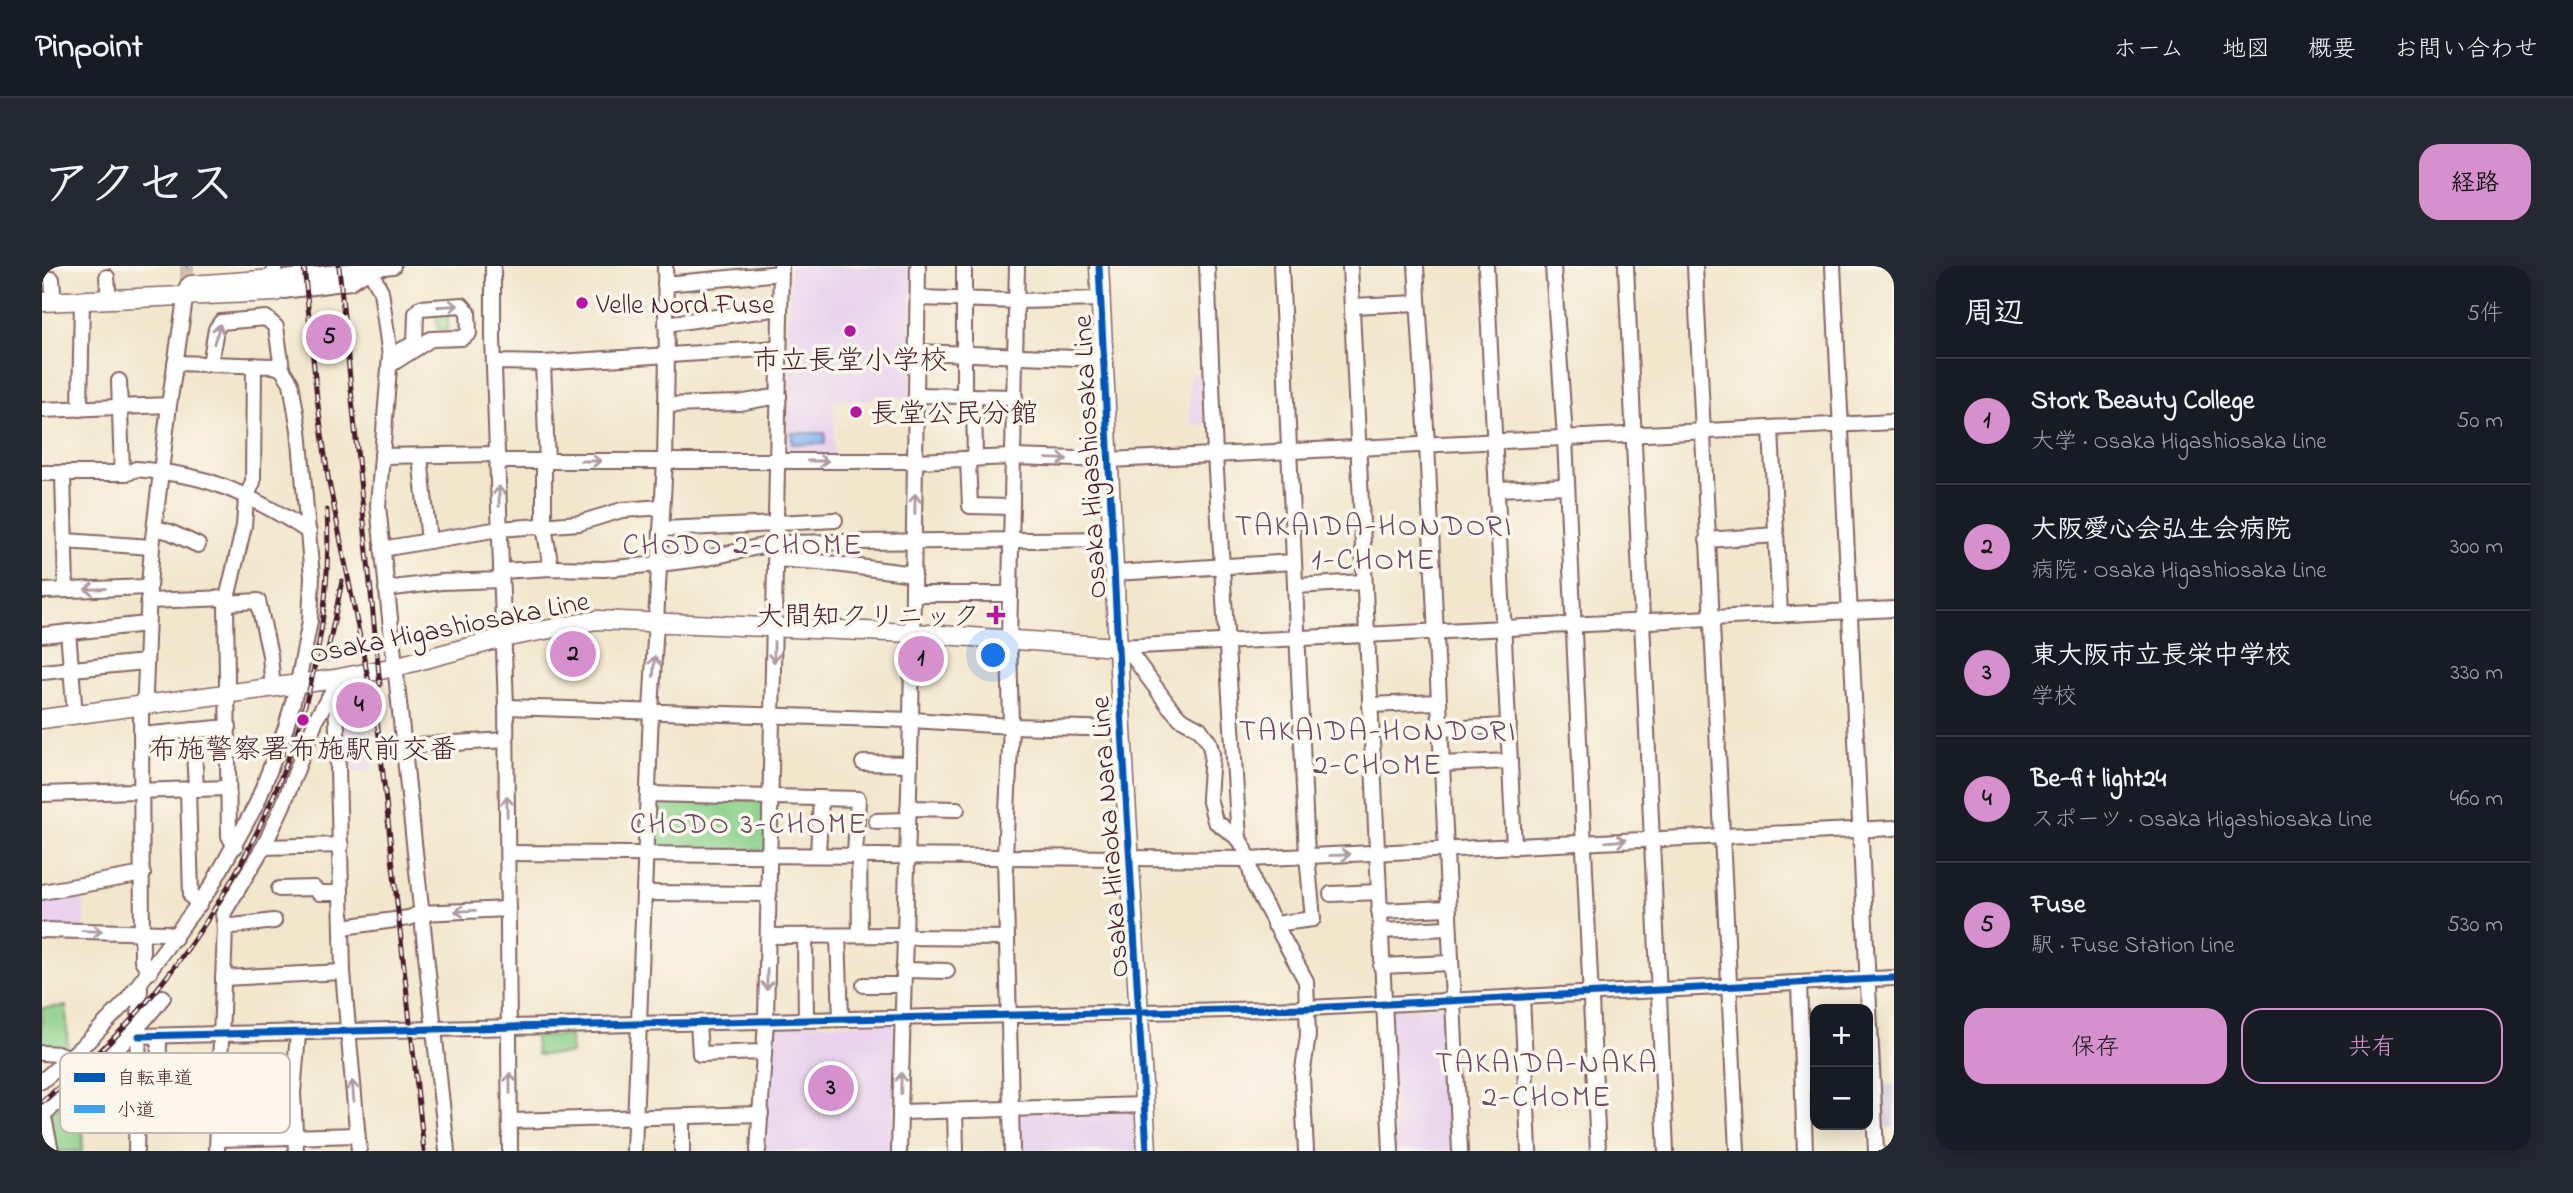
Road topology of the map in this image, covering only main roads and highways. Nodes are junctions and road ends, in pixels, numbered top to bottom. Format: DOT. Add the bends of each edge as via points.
graph roads {
  1 [pos="1099,266"];
  2 [pos="107,276"];
  3 [pos="275,279"];
  4 [pos="187,290"];
  5 [pos="47,291"];
  6 [pos="1118,646"];
  7 [pos="42,719"];
  8 [pos="1147,1151"];
  1 -- 6 [label="main road, Osaka Higashiosaka Line"];
  2 -- 4 [label="main road"];
  2 -- 5 [label="main road"];
  3 -- 4 [label="main road"];
  4 -- 5 [label="main road" via="82,300"];
  6 -- 7 [label="main road, Osaka Higashiosaka Line" via="597,620 503,638 335,682 298,683"];
  6 -- 8 [label="main road, Osaka Hiraoka Nara Line"];
}
